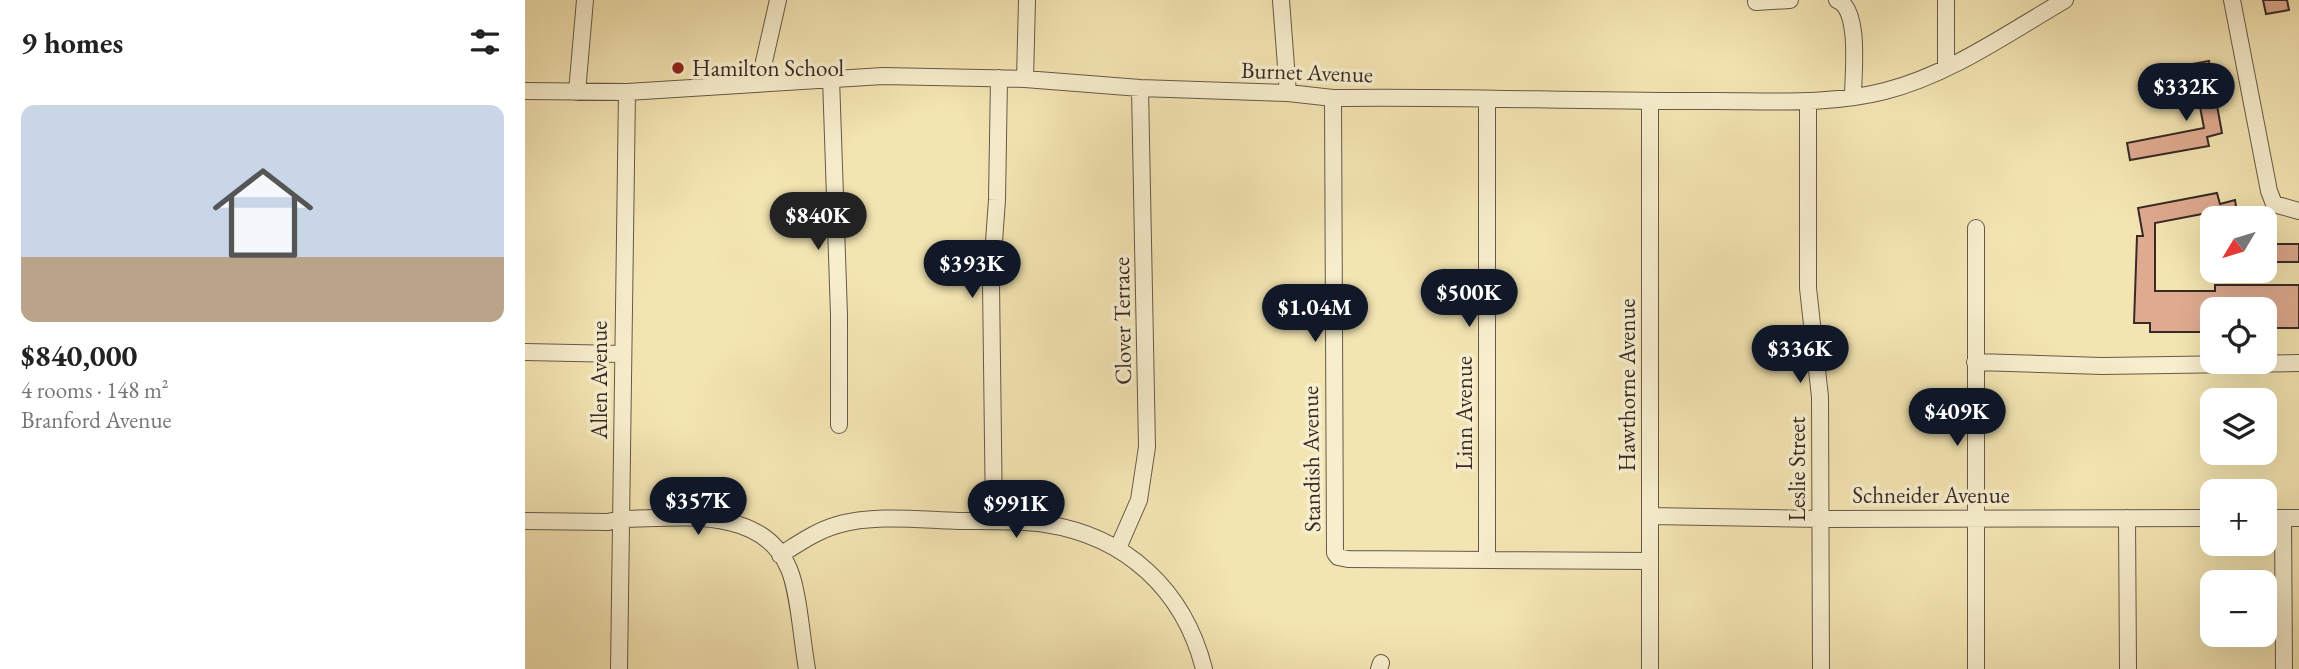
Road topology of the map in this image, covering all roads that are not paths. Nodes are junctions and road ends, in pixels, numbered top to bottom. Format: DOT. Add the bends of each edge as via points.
graph roads {
  1 [pos="585,0"];
  2 [pos="778,0"];
  3 [pos="1027,0"];
  4 [pos="1281,0"];
  5 [pos="1790,0"];
  6 [pos="1837,0"];
  7 [pos="1946,0"];
  8 [pos="2065,0"];
  9 [pos="2232,0"];
  10 [pos="1756,2"];
  11 [pos="1946,67"];
  12 [pos="831,78"];
  13 [pos="999,78"];
  14 [pos="1025,79"];
  15 [pos="762,83"];
  16 [pos="1140,88"];
  17 [pos="525,90"];
  18 [pos="577,92"];
  19 [pos="627,92"];
  20 [pos="1288,93"];
  21 [pos="1853,97"];
  22 [pos="1333,98"];
  23 [pos="1487,99"];
  24 [pos="1808,101"];
  25 [pos="1650,102"];
  26 [pos="2299,211"];
  27 [pos="1976,228"];
  28 [pos="525,352"];
  29 [pos="622,354"];
  30 [pos="1975,362"];
  31 [pos="2299,363"];
  32 [pos="839,425"];
  33 [pos="1650,516"];
  34 [pos="1976,517"];
  35 [pos="2127,518"];
  36 [pos="2200,518"];
  37 [pos="2291,518"];
  38 [pos="621,519"];
  39 [pos="1820,519"];
  40 [pos="525,520"];
  41 [pos="993,521"];
  42 [pos="1118,548"];
  43 [pos="780,555"];
  44 [pos="1487,559"];
  45 [pos="1650,561"];
  46 [pos="619,669"];
  47 [pos="807,669"];
  48 [pos="1204,669"];
  49 [pos="1650,669"];
  50 [pos="1821,669"];
  51 [pos="1976,669"];
  52 [pos="2128,669"];
  53 [pos="2284,669"];
  1 -- 18 [label="street"];
  2 -- 15 [label="street"];
  3 -- 14 [label="street"];
  4 -- 20 [label="street"];
  5 -- 10 [label="street"];
  6 -- 21 [label="street" via="1846,6 1853,22"];
  7 -- 11 [label="street"];
  8 -- 11 [label="street, Burnet Avenue"];
  9 -- 26 [label="street" via="2269,191 2274,204"];
  11 -- 21 [label="street, Burnet Avenue" via="1886,91"];
  12 -- 13 [label="street, Burnet Avenue"];
  12 -- 15 [label="street, Burnet Avenue"];
  12 -- 32 [label="street"];
  13 -- 14 [label="street, Burnet Avenue"];
  13 -- 41 [label="street" via="990,318"];
  14 -- 16 [label="street, Burnet Avenue"];
  15 -- 19 [label="street, Burnet Avenue"];
  16 -- 20 [label="street, Burnet Avenue"];
  16 -- 42 [label="street, Clover Terrace" via="1147,447 1139,499"];
  17 -- 18 [label="street, Burnet Avenue"];
  18 -- 19 [label="street, Burnet Avenue"];
  19 -- 29 [label="street, Allen Avenue"];
  20 -- 22 [label="street, Burnet Avenue"];
  21 -- 24 [label="street, Burnet Avenue"];
  22 -- 23 [label="street, Burnet Avenue"];
  22 -- 44 [label="street, Standish Avenue" via="1335,553 1347,559"];
  23 -- 25 [label="street, Burnet Avenue"];
  23 -- 44 [label="street, Linn Avenue"];
  24 -- 25 [label="street, Burnet Avenue"];
  24 -- 39 [label="street, Leslie Street" via="1808,288 1820,397"];
  25 -- 33 [label="street, Hawthorne Avenue"];
  27 -- 30 [label="street"];
  28 -- 29 [label="street"];
  29 -- 38 [label="street, Allen Avenue"];
  30 -- 31 [label="street" via="2102,366"];
  30 -- 34 [label="street"];
  33 -- 39 [label="street, Schneider Avenue"];
  33 -- 45 [label="street, Hawthorne Avenue"];
  34 -- 35 [label="street, Schneider Avenue"];
  34 -- 39 [label="street, Schneider Avenue"];
  34 -- 51 [label="street"];
  35 -- 36 [label="street, Schneider Avenue"];
  35 -- 52 [label="street"];
  37 -- 53 [label="street"];
  38 -- 40 [label="street"];
  38 -- 43 [label="street" via="720,519 750,530"];
  38 -- 46 [label="street, Allen Avenue"];
  39 -- 50 [label="street, Leslie Street"];
  41 -- 42 [label="street" via="1065,528"];
  41 -- 43 [label="street" via="854,521 822,531"];
  42 -- 48 [label="street" via="1146,568 1172,597 1192,631"];
  43 -- 47 [label="street" via="789,569"];
  44 -- 45 [label="street"];
  45 -- 49 [label="street, Hawthorne Avenue"];
}
